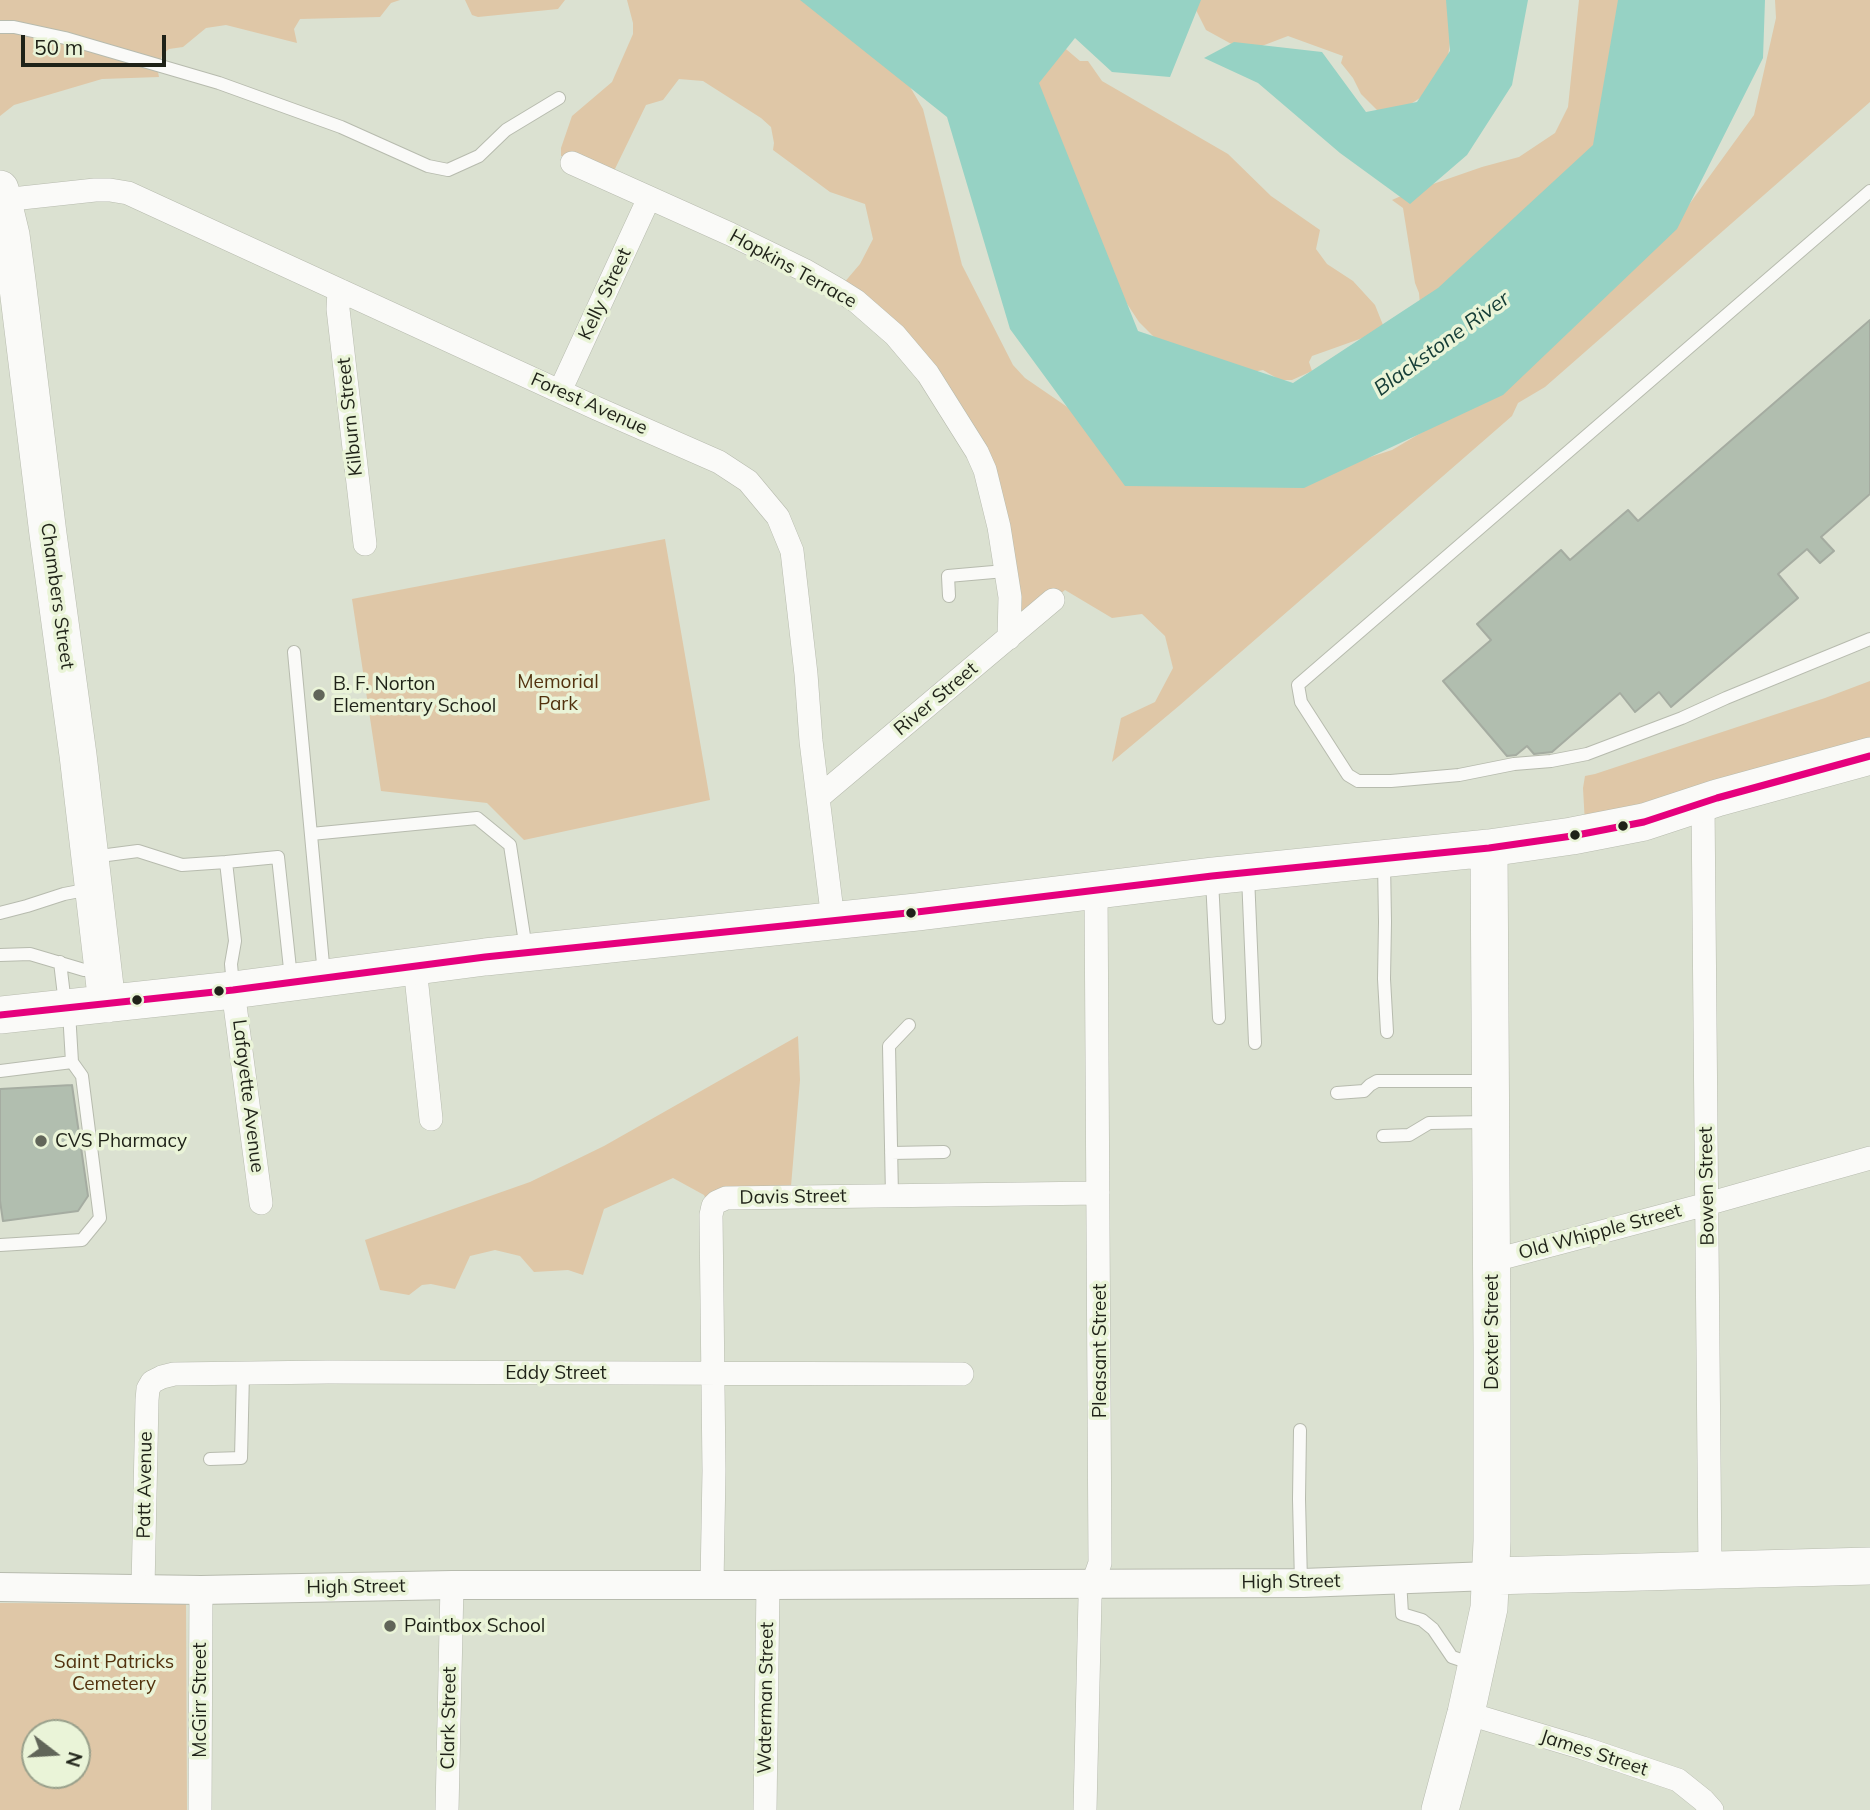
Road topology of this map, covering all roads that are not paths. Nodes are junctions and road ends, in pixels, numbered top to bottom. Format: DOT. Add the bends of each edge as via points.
graph roads {
  1 [pos="0,27"];
  2 [pos="559,98"];
  3 [pos="572,163"];
  4 [pos="1870,191"];
  5 [pos="2,195"];
  6 [pos="649,198"];
  7 [pos="339,290"];
  8 [pos="560,391"];
  9 [pos="365,544"];
  10 [pos="1006,571"];
  11 [pos="948,596"];
  12 [pos="1053,600"];
  13 [pos="1009,638"];
  14 [pos="1870,639"];
  15 [pos="294,652"];
  16 [pos="1870,756"];
  17 [pos="818,797"];
  18 [pos="1703,803"];
  19 [pos="311,834"];
  20 [pos="1489,848"];
  21 [pos="1384,858"];
  22 [pos="226,862"];
  23 [pos="1248,872"];
  24 [pos="92,873"];
  25 [pos="1212,876"];
  26 [pos="1096,890"];
  27 [pos="0,913"];
  28 [pos="834,920"];
  29 [pos="527,953"];
  30 [pos="0,955"];
  31 [pos="60,962"];
  32 [pos="415,967"];
  33 [pos="103,968"];
  34 [pos="308,980"];
  35 [pos="233,990"];
  36 [pos="107,1004"];
  37 [pos="67,1008"];
  38 [pos="0,1014"];
  39 [pos="1219,1018"];
  40 [pos="909,1025"];
  41 [pos="1387,1032"];
  42 [pos="1255,1043"];
  43 [pos="72,1062"];
  44 [pos="0,1071"];
  45 [pos="1490,1082"];
  46 [pos="1337,1093"];
  47 [pos="430,1119"];
  48 [pos="1490,1122"];
  49 [pos="1383,1136"];
  50 [pos="944,1152"];
  51 [pos="891,1153"];
  52 [pos="1870,1158"];
  53 [pos="1098,1193"];
  54 [pos="892,1196"];
  55 [pos="261,1203"];
  56 [pos="1707,1204"];
  57 [pos="0,1245"];
  58 [pos="1491,1261"];
  59 [pos="243,1373"];
  60 [pos="713,1374"];
  61 [pos="962,1374"];
  62 [pos="152,1382"];
  63 [pos="1300,1430"];
  64 [pos="210,1459"];
  65 [pos="1870,1566"];
  66 [pos="1710,1570"];
  67 [pos="1490,1576"];
  68 [pos="1400,1580"];
  69 [pos="1093,1583"];
  70 [pos="1301,1583"];
  71 [pos="712,1584"];
  72 [pos="452,1585"];
  73 [pos="768,1585"];
  74 [pos="0,1587"];
  75 [pos="143,1588"];
  76 [pos="201,1590"];
  77 [pos="1477,1665"];
  78 [pos="1466,1713"];
  79 [pos="200,1810"];
  80 [pos="447,1810"];
  81 [pos="765,1810"];
  82 [pos="1085,1810"];
  83 [pos="1440,1810"];
  84 [pos="1712,1810"];
  1 -- 2 [label="lane" via="65,38 219,83 448,170 479,156 506,130"];
  3 -- 6 [label="street, Hopkins Terrace"];
  4 -- 14 [label="lane" via="1298,685 1301,702 1348,775 1358,781 1391,781 1587,754"];
  5 -- 7 [label="street, Forest Avenue" via="95,190 128,193"];
  5 -- 24 [label="main road, Chambers Street" via="17,279"];
  6 -- 8 [label="street, Kelly Street"];
  6 -- 10 [label="street, Hopkins Terrace" via="757,246 837,289 895,335 928,374 981,461"];
  7 -- 8 [label="street, Forest Avenue"];
  7 -- 9 [label="street, Kilburn Street"];
  8 -- 17 [label="street, Forest Avenue" via="719,462 748,481 778,517 792,551"];
  10 -- 11 [label="lane" via="948,576"];
  10 -- 13 [label="street, Hopkins Terrace"];
  12 -- 13 [label="street, River Street"];
  13 -- 17 [label="street, River Street"];
  15 -- 19 [label="lane"];
  16 -- 18 [label="main road"];
  17 -- 28 [label="street, Forest Avenue"];
  18 -- 20 [label="main road" via="1618,828"];
  18 -- 56 [label="street, Bowen Street"];
  19 -- 29 [label="lane" via="477,818 510,845"];
  19 -- 34 [label="lane"];
  20 -- 21 [label="main road"];
  20 -- 45 [label="main road, Dexter Street"];
  21 -- 23 [label="main road"];
  21 -- 41 [label="lane"];
  22 -- 24 [label="lane" via="182,864 138,850"];
  22 -- 34 [label="lane" via="278,857"];
  22 -- 35 [label="lane" via="235,941"];
  23 -- 25 [label="main road"];
  23 -- 42 [label="lane"];
  24 -- 27 [label="lane" via="64,894"];
  24 -- 33 [label="main road, Chambers Street"];
  25 -- 26 [label="main road"];
  25 -- 39 [label="lane"];
  26 -- 28 [label="main road"];
  26 -- 53 [label="street, Pleasant Street"];
  28 -- 29 [label="main road"];
  29 -- 32 [label="main road"];
  30 -- 31 [label="lane" via="30,954"];
  31 -- 33 [label="lane" via="84,970"];
  31 -- 37 [label="lane"];
  32 -- 34 [label="main road"];
  32 -- 47 [label="street"];
  33 -- 36 [label="main road, Chambers Street"];
  34 -- 35 [label="main road"];
  35 -- 36 [label="main road"];
  35 -- 55 [label="street, Lafayette Avenue"];
  36 -- 37 [label="main road"];
  37 -- 38 [label="main road"];
  37 -- 43 [label="lane"];
  40 -- 51 [label="lane" via="889,1046"];
  43 -- 44 [label="lane"];
  43 -- 57 [label="lane" via="82,1076 100,1218 82,1240"];
  45 -- 46 [label="lane" via="1377,1082 1364,1091"];
  45 -- 48 [label="main road, Dexter Street"];
  48 -- 49 [label="lane" via="1429,1123 1409,1135"];
  48 -- 58 [label="main road, Dexter Street"];
  50 -- 51 [label="lane"];
  51 -- 54 [label="lane"];
  52 -- 56 [label="street, Old Whipple Street"];
  53 -- 54 [label="street, Davis Street"];
  53 -- 69 [label="street, Pleasant Street" via="1100,1563"];
  54 -- 60 [label="street, Davis Street" via="726,1198 713,1206"];
  56 -- 58 [label="street, Old Whipple Street"];
  56 -- 66 [label="street, Bowen Street"];
  58 -- 67 [label="main road, Dexter Street"];
  59 -- 60 [label="street, Eddy Street"];
  59 -- 62 [label="street, Eddy Street" via="174,1374"];
  59 -- 64 [label="lane" via="241,1458"];
  60 -- 61 [label="street, Eddy Street"];
  60 -- 71 [label="street, Davis Street"];
  62 -- 75 [label="street, Patt Avenue" via="147,1400"];
  63 -- 70 [label="lane"];
  65 -- 66 [label="main road, High Street"];
  66 -- 67 [label="main road, High Street"];
  67 -- 68 [label="street, High Street"];
  67 -- 77 [label="main road, Dexter Street" via="1489,1608"];
  68 -- 70 [label="street, High Street"];
  68 -- 77 [label="lane" via="1402,1614 1433,1629 1452,1657"];
  69 -- 70 [label="street, High Street"];
  69 -- 73 [label="street, High Street"];
  69 -- 82 [label="street, Pleasant Street"];
  71 -- 72 [label="street, High Street"];
  71 -- 73 [label="street, High Street"];
  72 -- 76 [label="street, High Street"];
  72 -- 80 [label="street, Clark Street"];
  73 -- 81 [label="street, Waterman Street"];
  74 -- 75 [label="street, High Street"];
  75 -- 76 [label="street, High Street"];
  76 -- 79 [label="street, McGirr Street"];
  77 -- 78 [label="main road, Dexter Street"];
  78 -- 83 [label="main road, Dexter Street"];
  78 -- 84 [label="street, James Street" via="1678,1780"];
}
